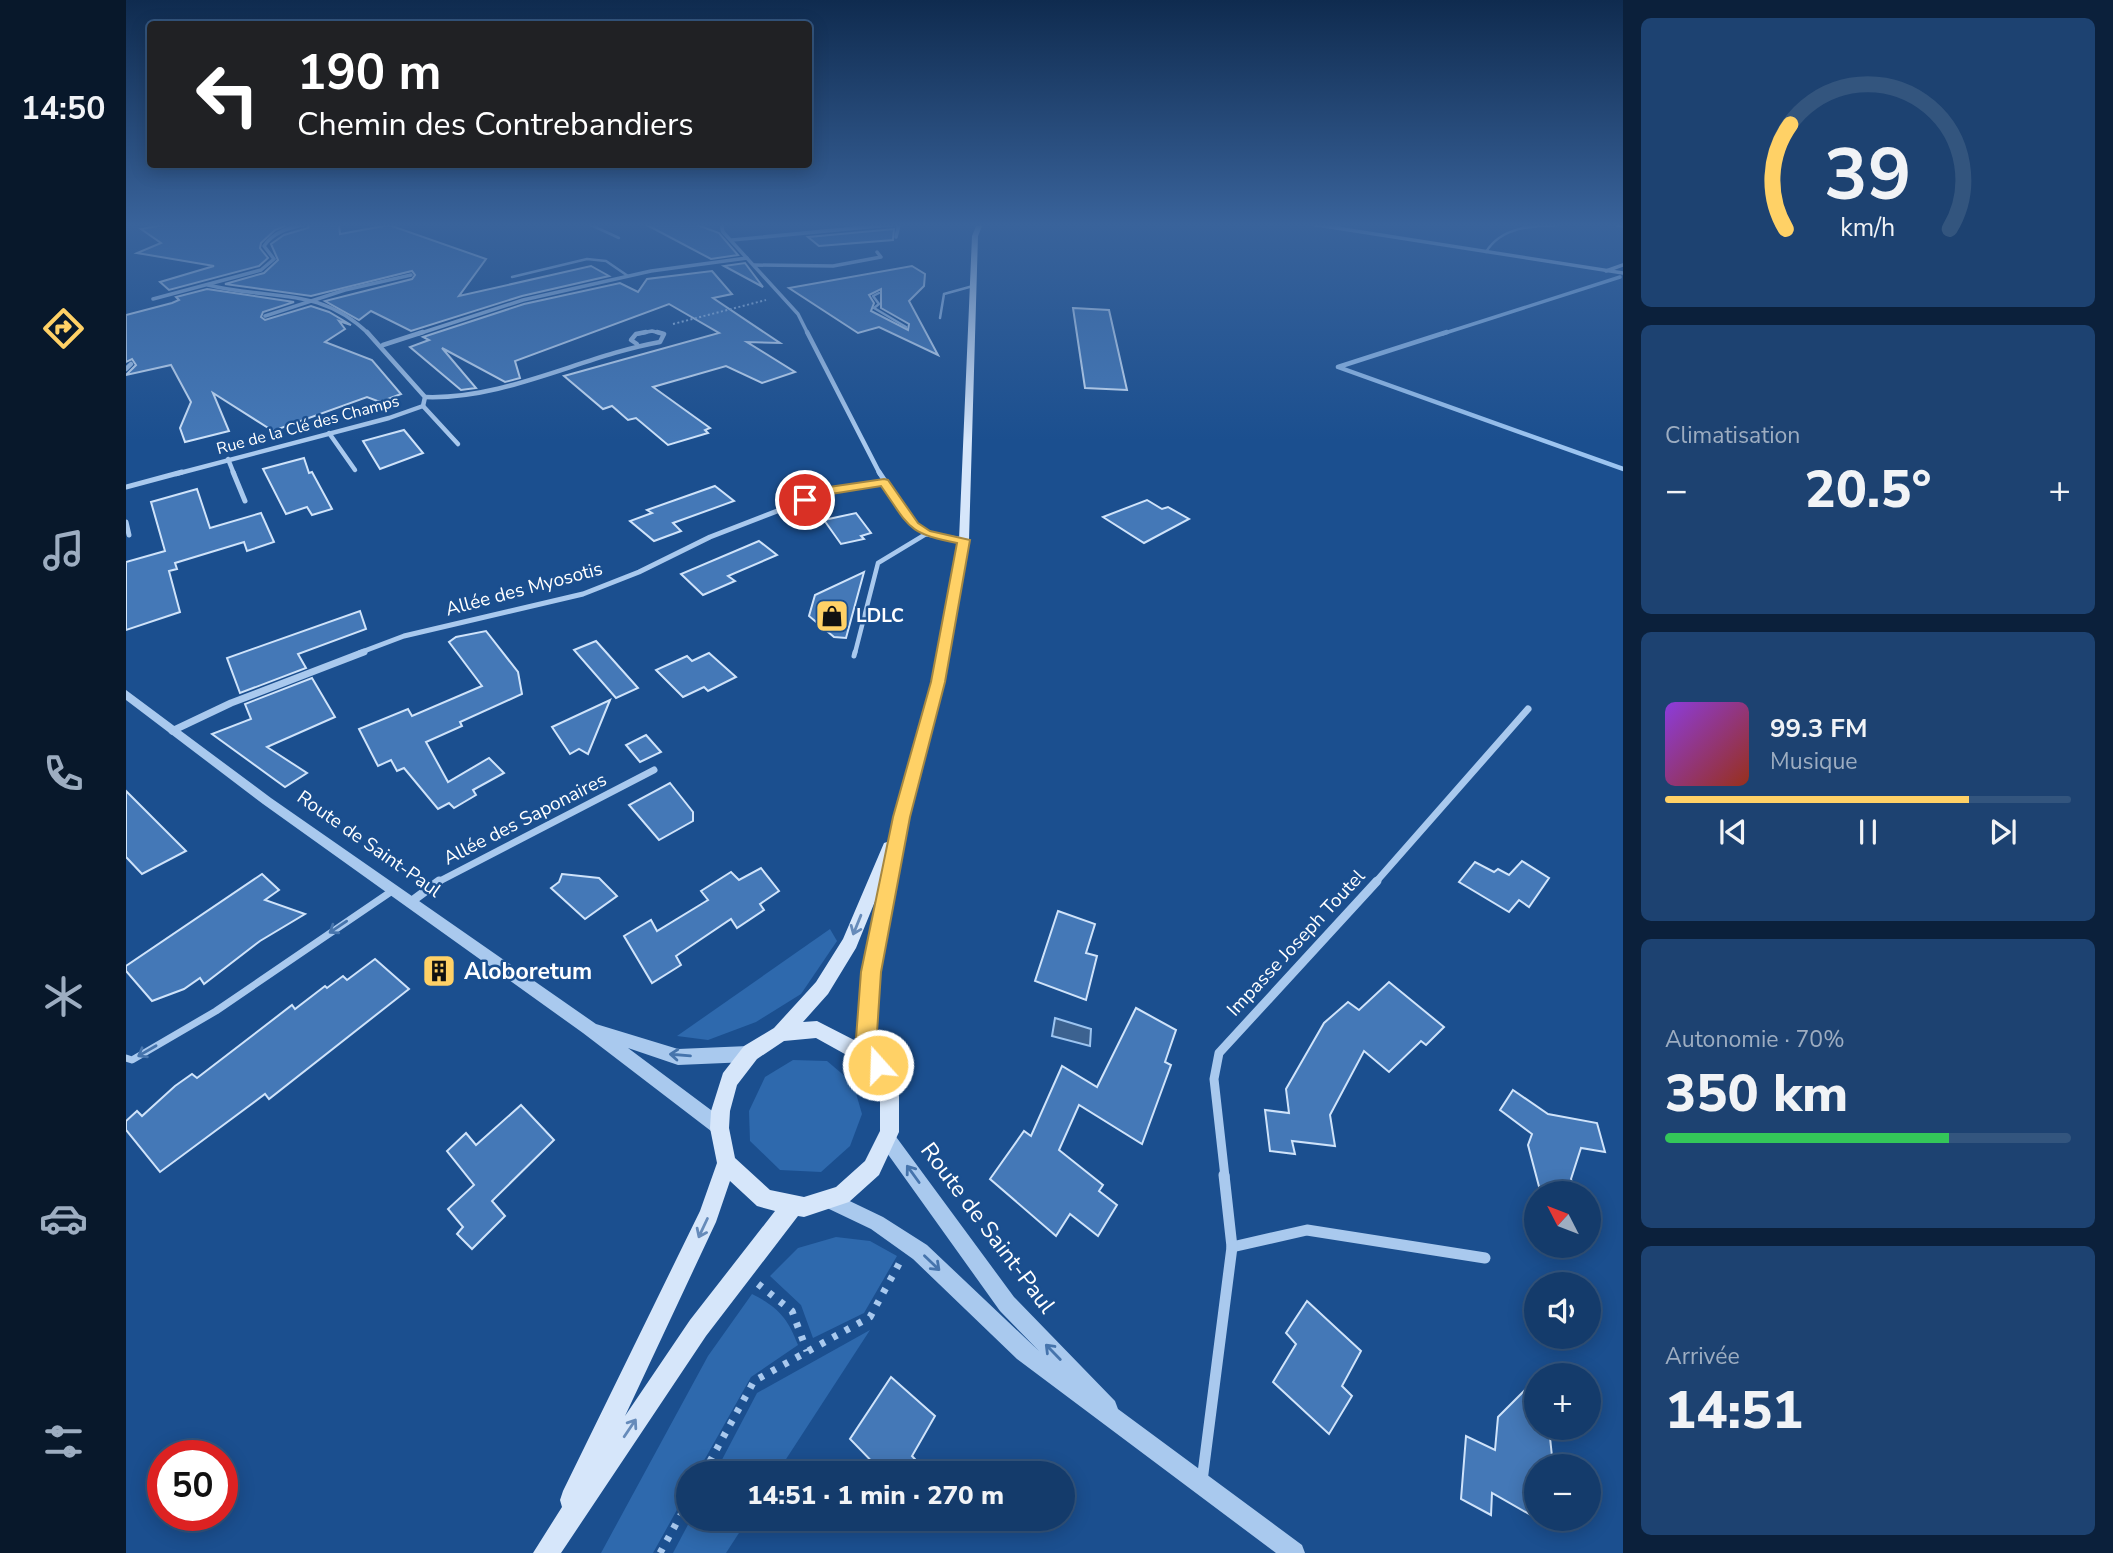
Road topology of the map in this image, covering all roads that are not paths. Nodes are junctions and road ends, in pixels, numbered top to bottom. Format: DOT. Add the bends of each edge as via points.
graph roads {
  1 [pos="163,296"];
  2 [pos="279,296"];
  3 [pos="326,296"];
  4 [pos="538,296"];
  5 [pos="782,296"];
  6 [pos="873,296"];
  7 [pos="944,296"];
  8 [pos="973,296"];
  9 [pos="153,299"];
  10 [pos="315,300"];
  11 [pos="265,316"];
  12 [pos="940,318"];
  13 [pos="906,327"];
  14 [pos="637,344"];
  15 [pos="383,345"];
  16 [pos="131,364"];
  17 [pos="126,369"];
  18 [pos="425,397"];
  19 [pos="423,406"];
  20 [pos="328,433"];
  21 [pos="458,444"];
  22 [pos="228,459"];
  23 [pos="355,470"];
  24 [pos="884,482"];
  25 [pos="126,487"];
  26 [pos="245,501"];
  27 [pos="126,522"];
  28 [pos="926,534"];
  29 [pos="129,535"];
  30 [pos="964,540"];
  31 [pos="854,656"];
  32 [pos="127,697"];
  33 [pos="1528,709"];
  34 [pos="172,731"];
  35 [pos="654,770"];
  36 [pos="902,817"];
  37 [pos="394,889"];
  38 [pos="412,901"];
  39 [pos="588,1028"];
  40 [pos="780,1034"];
  41 [pos="866,1052"];
  42 [pos="748,1054"];
  43 [pos="126,1058"];
  44 [pos="717,1125"];
  45 [pos="888,1140"];
  46 [pos="726,1164"];
  47 [pos="833,1202"];
  48 [pos="791,1208"];
  49 [pos="1232,1247"];
  50 [pos="1485,1258"];
  51 [pos="1135,1436"];
  52 [pos="1202,1485"];
  53 [pos="548,1549"];
  54 [pos="1294,1553"];
  1 -- 9 [label="street"];
  2 -- 10 [label="street"];
  3 -- 10 [label="street"];
  4 -- 15 [label="street"];
  5 -- 24 [label="street" via="798,313"];
  6 -- 13 [label="lane" via="879,304 874,308"];
  7 -- 12 [label="lane"];
  8 -- 30 [label="main road"];
  10 -- 11 [label="street"];
  10 -- 15 [label="street, Rue de la Clé des Champs" via="335,307"];
  14 -- 14 [label="street" via="652,344 665,338 652,331 633,336 631,340"];
  14 -- 18 [label="street" via="521,382 449,398"];
  15 -- 18 [label="street, Rue de la Clé des Champs"];
  16 -- 17 [label="street"];
  18 -- 19 [label="street, Rue de la Clé des Champs"];
  19 -- 20 [label="street, Rue de la Clé des Champs"];
  19 -- 21 [label="street"];
  20 -- 22 [label="street, Rue de la Clé des Champs"];
  20 -- 23 [label="street"];
  22 -- 25 [label="street, Rue de la Clé des Champs"];
  22 -- 26 [label="street"];
  24 -- 28 [label="street" via="914,525"];
  24 -- 34 [label="street, Allée des Myosotis" via="829,491 710,537 583,594 404,636 231,703"];
  27 -- 29 [label="street"];
  28 -- 30 [label="street"];
  28 -- 31 [label="lane" via="878,563"];
  30 -- 36 [label="main road" via="938,682"];
  32 -- 34 [label="street, Route de Saint-Paul"];
  33 -- 49 [label="street, Impasse Joseph Toutel" via="1219,1053 1214,1079"];
  34 -- 37 [label="street, Route de Saint-Paul"];
  35 -- 38 [label="street, Allée des Saponaires" via="439,881"];
  36 -- 40 [label="main road, one-way" via="850,943 822,988"];
  36 -- 41 [label="main road" via="871,972"];
  37 -- 38 [label="street, Route de Saint-Paul"];
  37 -- 43 [label="lane, one-way" via="216,1011 132,1060"];
  38 -- 39 [label="street, Route de Saint-Paul"];
  42 -- 39 [label="street, Route de Saint-Paul, one-way" via="678,1057"];
  39 -- 44 [label="street, Route de Saint-Paul"];
  40 -- 41 [label="main road" via="817,1029"];
  40 -- 42 [label="main road"];
  41 -- 45 [label="main road" via="878,1065 891,1100"];
  42 -- 44 [label="main road" via="725,1086"];
  44 -- 46 [label="main road"];
  45 -- 47 [label="main road" via="868,1177"];
  51 -- 45 [label="street, Route de Saint-Paul, one-way" via="1007,1304"];
  46 -- 48 [label="main road" via="753,1194"];
  46 -- 53 [label="main road, one-way" via="709,1215"];
  47 -- 48 [label="main road"];
  47 -- 51 [label="street, Route de Saint-Paul, one-way" via="909,1245 1024,1352"];
  53 -- 48 [label="main road, one-way" via="698,1328"];
  49 -- 50 [label="street" via="1307,1230"];
  49 -- 52 [label="street, Impasse Joseph Toutel"];
  51 -- 52 [label="street, Route de Saint-Paul"];
  52 -- 54 [label="street, Route de Saint-Paul"];
}
